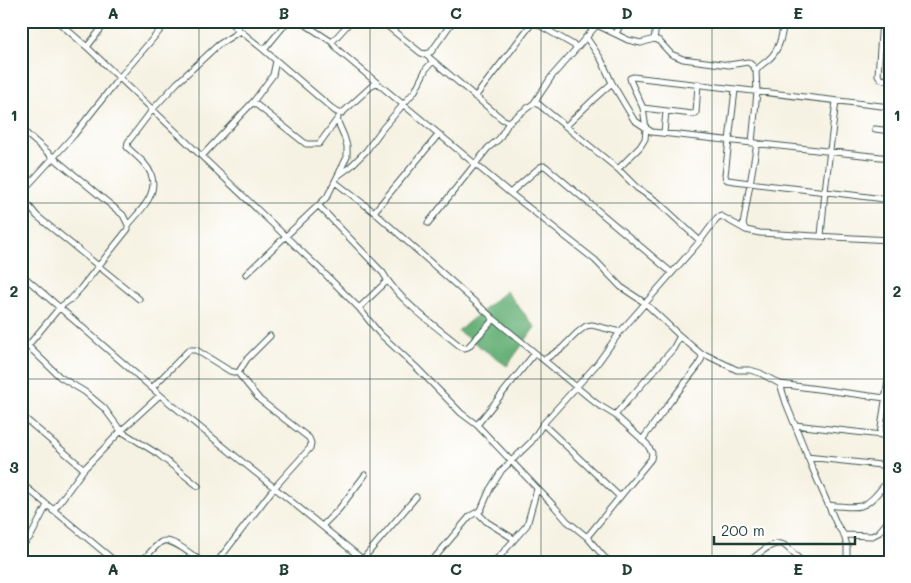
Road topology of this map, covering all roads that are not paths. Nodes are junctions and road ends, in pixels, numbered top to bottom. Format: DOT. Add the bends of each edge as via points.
graph roads {
  1 [pos="57,21"];
  2 [pos="107,21"];
  3 [pos="168,21"];
  4 [pos="228,21"];
  5 [pos="288,21"];
  6 [pos="300,21"];
  7 [pos="351,21"];
  8 [pos="381,21"];
  9 [pos="453,21"];
  10 [pos="622,21"];
  11 [pos="657,21"];
  12 [pos="784,21"];
  13 [pos="882,21"];
  14 [pos="533,22"];
  15 [pos="596,23"];
  16 [pos="240,31"];
  17 [pos="616,34"];
  18 [pos="586,37"];
  19 [pos="654,38"];
  20 [pos="332,42"];
  21 [pos="87,47"];
  22 [pos="577,47"];
  23 [pos="264,50"];
  24 [pos="425,54"];
  25 [pos="276,61"];
  26 [pos="433,61"];
  27 [pos="756,71"];
  28 [pos="119,78"];
  29 [pos="890,81"];
  30 [pos="376,82"];
  31 [pos="612,83"];
  32 [pos="698,84"];
  33 [pos="735,90"];
  34 [pos="757,92"];
  35 [pos="475,97"];
  36 [pos="836,101"];
  37 [pos="254,102"];
  38 [pos="534,103"];
  39 [pos="404,104"];
  40 [pos="890,107"];
  41 [pos="643,108"];
  42 [pos="153,109"];
  43 [pos="666,111"];
  44 [pos="342,114"];
  45 [pos="337,120"];
  46 [pos="509,122"];
  47 [pos="566,126"];
  48 [pos="21,129"];
  49 [pos="646,129"];
  50 [pos="875,129"];
  51 [pos="890,131"];
  52 [pos="664,133"];
  53 [pos="440,134"];
  54 [pos="728,140"];
  55 [pos="754,143"];
  56 [pos="831,151"];
  57 [pos="202,156"];
  58 [pos="54,158"];
  59 [pos="890,158"];
  60 [pos="475,164"];
  61 [pos="618,169"];
  62 [pos="338,176"];
  63 [pos="335,182"];
  64 [pos="751,183"];
  65 [pos="825,191"];
  66 [pos="21,193"];
  67 [pos="510,193"];
  68 [pos="21,199"];
  69 [pos="890,200"];
  70 [pos="319,206"];
  71 [pos="374,212"];
  72 [pos="428,224"];
  73 [pos="128,225"];
  74 [pos="746,230"];
  75 [pos="286,236"];
  76 [pos="821,236"];
  77 [pos="890,240"];
  78 [pos="700,241"];
  79 [pos="98,265"];
  80 [pos="672,273"];
  81 [pos="21,274"];
  82 [pos="246,274"];
  83 [pos="387,281"];
  84 [pos="139,299"];
  85 [pos="645,303"];
  86 [pos="60,307"];
  87 [pos="359,308"];
  88 [pos="494,319"];
  89 [pos="620,332"];
  90 [pos="270,336"];
  91 [pos="680,336"];
  92 [pos="28,346"];
  93 [pos="535,353"];
  94 [pos="21,354"];
  95 [pos="700,354"];
  96 [pos="544,360"];
  97 [pos="890,368"];
  98 [pos="238,373"];
  99 [pos="780,384"];
  100 [pos="576,387"];
  101 [pos="152,388"];
  102 [pos="160,395"];
  103 [pos="885,398"];
  104 [pos="21,415"];
  105 [pos="615,416"];
  106 [pos="543,424"];
  107 [pos="477,425"];
  108 [pos="795,425"];
  109 [pos="121,431"];
  110 [pos="880,434"];
  111 [pos="890,436"];
  112 [pos="642,440"];
  113 [pos="807,457"];
  114 [pos="512,461"];
  115 [pos="890,466"];
  116 [pos="84,469"];
  117 [pos="365,475"];
  118 [pos="890,478"];
  119 [pos="21,484"];
  120 [pos="198,486"];
  121 [pos="274,488"];
  122 [pos="537,489"];
  123 [pos="416,497"];
  124 [pos="620,497"];
  125 [pos="47,505"];
  126 [pos="828,505"];
  127 [pos="54,511"];
  128 [pos="477,512"];
  129 [pos="890,519"];
  130 [pos="322,526"];
  131 [pos="844,535"];
  132 [pos="588,536"];
  133 [pos="514,539"];
  134 [pos="21,547"];
  135 [pos="365,560"];
  136 [pos="116,562"];
  137 [pos="141,562"];
  138 [pos="202,562"];
  139 [pos="217,562"];
  140 [pos="431,562"];
  141 [pos="493,562"];
  142 [pos="611,562"];
  143 [pos="749,562"];
  144 [pos="801,562"];
  145 [pos="847,562"];
  1 -- 21 [label="street"];
  2 -- 21 [label="street"];
  3 -- 28 [label="street"];
  4 -- 16 [label="street"];
  5 -- 23 [label="street"];
  6 -- 20 [label="street"];
  7 -- 20 [label="street"];
  8 -- 24 [label="street"];
  9 -- 24 [label="street" via="431,52"];
  10 -- 17 [label="street"];
  11 -- 19 [label="street"];
  12 -- 27 [label="street" via="778,47"];
  13 -- 29 [label="street" via="878,75"];
  14 -- 22 [label="street"];
  14 -- 35 [label="street"];
  15 -- 17 [label="street"];
  15 -- 18 [label="street"];
  16 -- 23 [label="street"];
  16 -- 42 [label="street" via="213,49"];
  17 -- 19 [label="street" via="641,43"];
  18 -- 22 [label="street"];
  18 -- 31 [label="street"];
  19 -- 27 [label="street" via="671,54 683,59 729,64 748,62"];
  20 -- 30 [label="street"];
  21 -- 28 [label="street"];
  22 -- 38 [label="street"];
  23 -- 25 [label="street"];
  24 -- 26 [label="street"];
  25 -- 37 [label="street" via="273,75"];
  25 -- 44 [label="street"];
  26 -- 35 [label="street"];
  26 -- 39 [label="street"];
  27 -- 34 [label="street"];
  28 -- 42 [label="street"];
  28 -- 58 [label="street"];
  30 -- 39 [label="street"];
  30 -- 44 [label="street"];
  31 -- 47 [label="street"];
  31 -- 49 [label="street" via="634,120"];
  32 -- 33 [label="street"];
  32 -- 41 [label="street" via="630,78"];
  32 -- 43 [label="street" via="696,113"];
  33 -- 34 [label="street"];
  33 -- 54 [label="street"];
  34 -- 36 [label="street"];
  34 -- 55 [label="street"];
  35 -- 46 [label="street"];
  36 -- 40 [label="street"];
  36 -- 56 [label="street"];
  37 -- 45 [label="street" via="306,144 319,144"];
  37 -- 57 [label="street"];
  38 -- 46 [label="street"];
  38 -- 47 [label="street"];
  39 -- 53 [label="street"];
  39 -- 62 [label="street" via="366,151"];
  41 -- 43 [label="street"];
  41 -- 49 [label="street"];
  42 -- 57 [label="street"];
  42 -- 73 [label="street" via="128,142 127,147 151,174 152,189 147,203"];
  43 -- 52 [label="street"];
  44 -- 45 [label="street"];
  45 -- 62 [label="street" via="347,146"];
  46 -- 60 [label="street" via="499,139"];
  47 -- 61 [label="street"];
  48 -- 58 [label="street"];
  49 -- 52 [label="street"];
  49 -- 61 [label="street" via="640,147"];
  50 -- 51 [label="street"];
  52 -- 54 [label="street"];
  53 -- 60 [label="street"];
  53 -- 71 [label="street"];
  54 -- 55 [label="street"];
  54 -- 64 [label="street" via="726,179"];
  55 -- 56 [label="street"];
  55 -- 64 [label="street"];
  56 -- 59 [label="street"];
  56 -- 65 [label="street"];
  57 -- 75 [label="street"];
  58 -- 66 [label="street"];
  58 -- 73 [label="street" via="123,215"];
  60 -- 67 [label="street"];
  60 -- 72 [label="street"];
  61 -- 78 [label="street"];
  62 -- 63 [label="street"];
  63 -- 70 [label="street"];
  63 -- 71 [label="street"];
  64 -- 65 [label="street"];
  64 -- 74 [label="street" via="743,225"];
  65 -- 69 [label="street"];
  65 -- 76 [label="street"];
  67 -- 80 [label="street" via="545,166"];
  67 -- 85 [label="street" via="595,260 621,287"];
  68 -- 79 [label="street"];
  70 -- 75 [label="street"];
  70 -- 83 [label="street"];
  71 -- 88 [label="street"];
  73 -- 79 [label="street" via="126,232"];
  74 -- 76 [label="street"];
  74 -- 78 [label="street" via="721,216"];
  75 -- 82 [label="street"];
  75 -- 87 [label="street"];
  76 -- 77 [label="street"];
  78 -- 80 [label="street"];
  79 -- 84 [label="street"];
  79 -- 86 [label="street" via="71,299"];
  80 -- 85 [label="street"];
  81 -- 86 [label="street"];
  83 -- 87 [label="street"];
  83 -- 88 [label="street" via="461,347 468,347"];
  85 -- 89 [label="street"];
  85 -- 91 [label="street"];
  86 -- 92 [label="street"];
  86 -- 101 [label="street"];
  87 -- 107 [label="street" via="379,333"];
  88 -- 93 [label="street"];
  89 -- 96 [label="street" via="586,326"];
  89 -- 100 [label="street"];
  90 -- 98 [label="street"];
  91 -- 95 [label="street"];
  91 -- 105 [label="street" via="673,349"];
  92 -- 94 [label="street"];
  92 -- 109 [label="street" via="60,377 104,408"];
  93 -- 96 [label="street"];
  93 -- 107 [label="street"];
  95 -- 99 [label="street" via="737,370 750,370"];
  95 -- 112 [label="street" via="702,358 698,366"];
  96 -- 100 [label="street"];
  97 -- 103 [label="street"];
  98 -- 101 [label="street" via="196,350 189,350"];
  98 -- 121 [label="street" via="260,400 311,442 310,448"];
  99 -- 103 [label="street"];
  99 -- 108 [label="street"];
  100 -- 105 [label="street"];
  100 -- 106 [label="street"];
  101 -- 102 [label="street"];
  102 -- 109 [label="street"];
  102 -- 121 [label="street"];
  103 -- 110 [label="street"];
  104 -- 116 [label="street"];
  105 -- 112 [label="street"];
  106 -- 114 [label="street"];
  106 -- 124 [label="street"];
  107 -- 114 [label="street"];
  108 -- 110 [label="street"];
  108 -- 113 [label="street"];
  109 -- 116 [label="street"];
  109 -- 120 [label="street" via="158,454"];
  110 -- 111 [label="street"];
  112 -- 124 [label="street" via="652,454 651,459"];
  113 -- 115 [label="street"];
  113 -- 126 [label="street"];
  114 -- 122 [label="street"];
  114 -- 128 [label="street" via="502,470"];
  116 -- 127 [label="street"];
  117 -- 130 [label="street"];
  118 -- 126 [label="street" via="859,507"];
  119 -- 125 [label="street"];
  121 -- 130 [label="street"];
  121 -- 139 [label="street"];
  122 -- 132 [label="street" via="567,521"];
  122 -- 133 [label="street" via="527,525"];
  123 -- 135 [label="street"];
  124 -- 132 [label="street"];
  125 -- 127 [label="street"];
  125 -- 134 [label="street" via="31,536"];
  126 -- 131 [label="street"];
  127 -- 136 [label="street"];
  128 -- 133 [label="street"];
  128 -- 140 [label="street"];
  129 -- 131 [label="street" via="872,536"];
  130 -- 135 [label="street"];
  131 -- 145 [label="street"];
  132 -- 142 [label="street"];
  133 -- 141 [label="street"];
  137 -- 138 [label="street" via="167,540"];
  143 -- 144 [label="street" via="780,543"];
}
